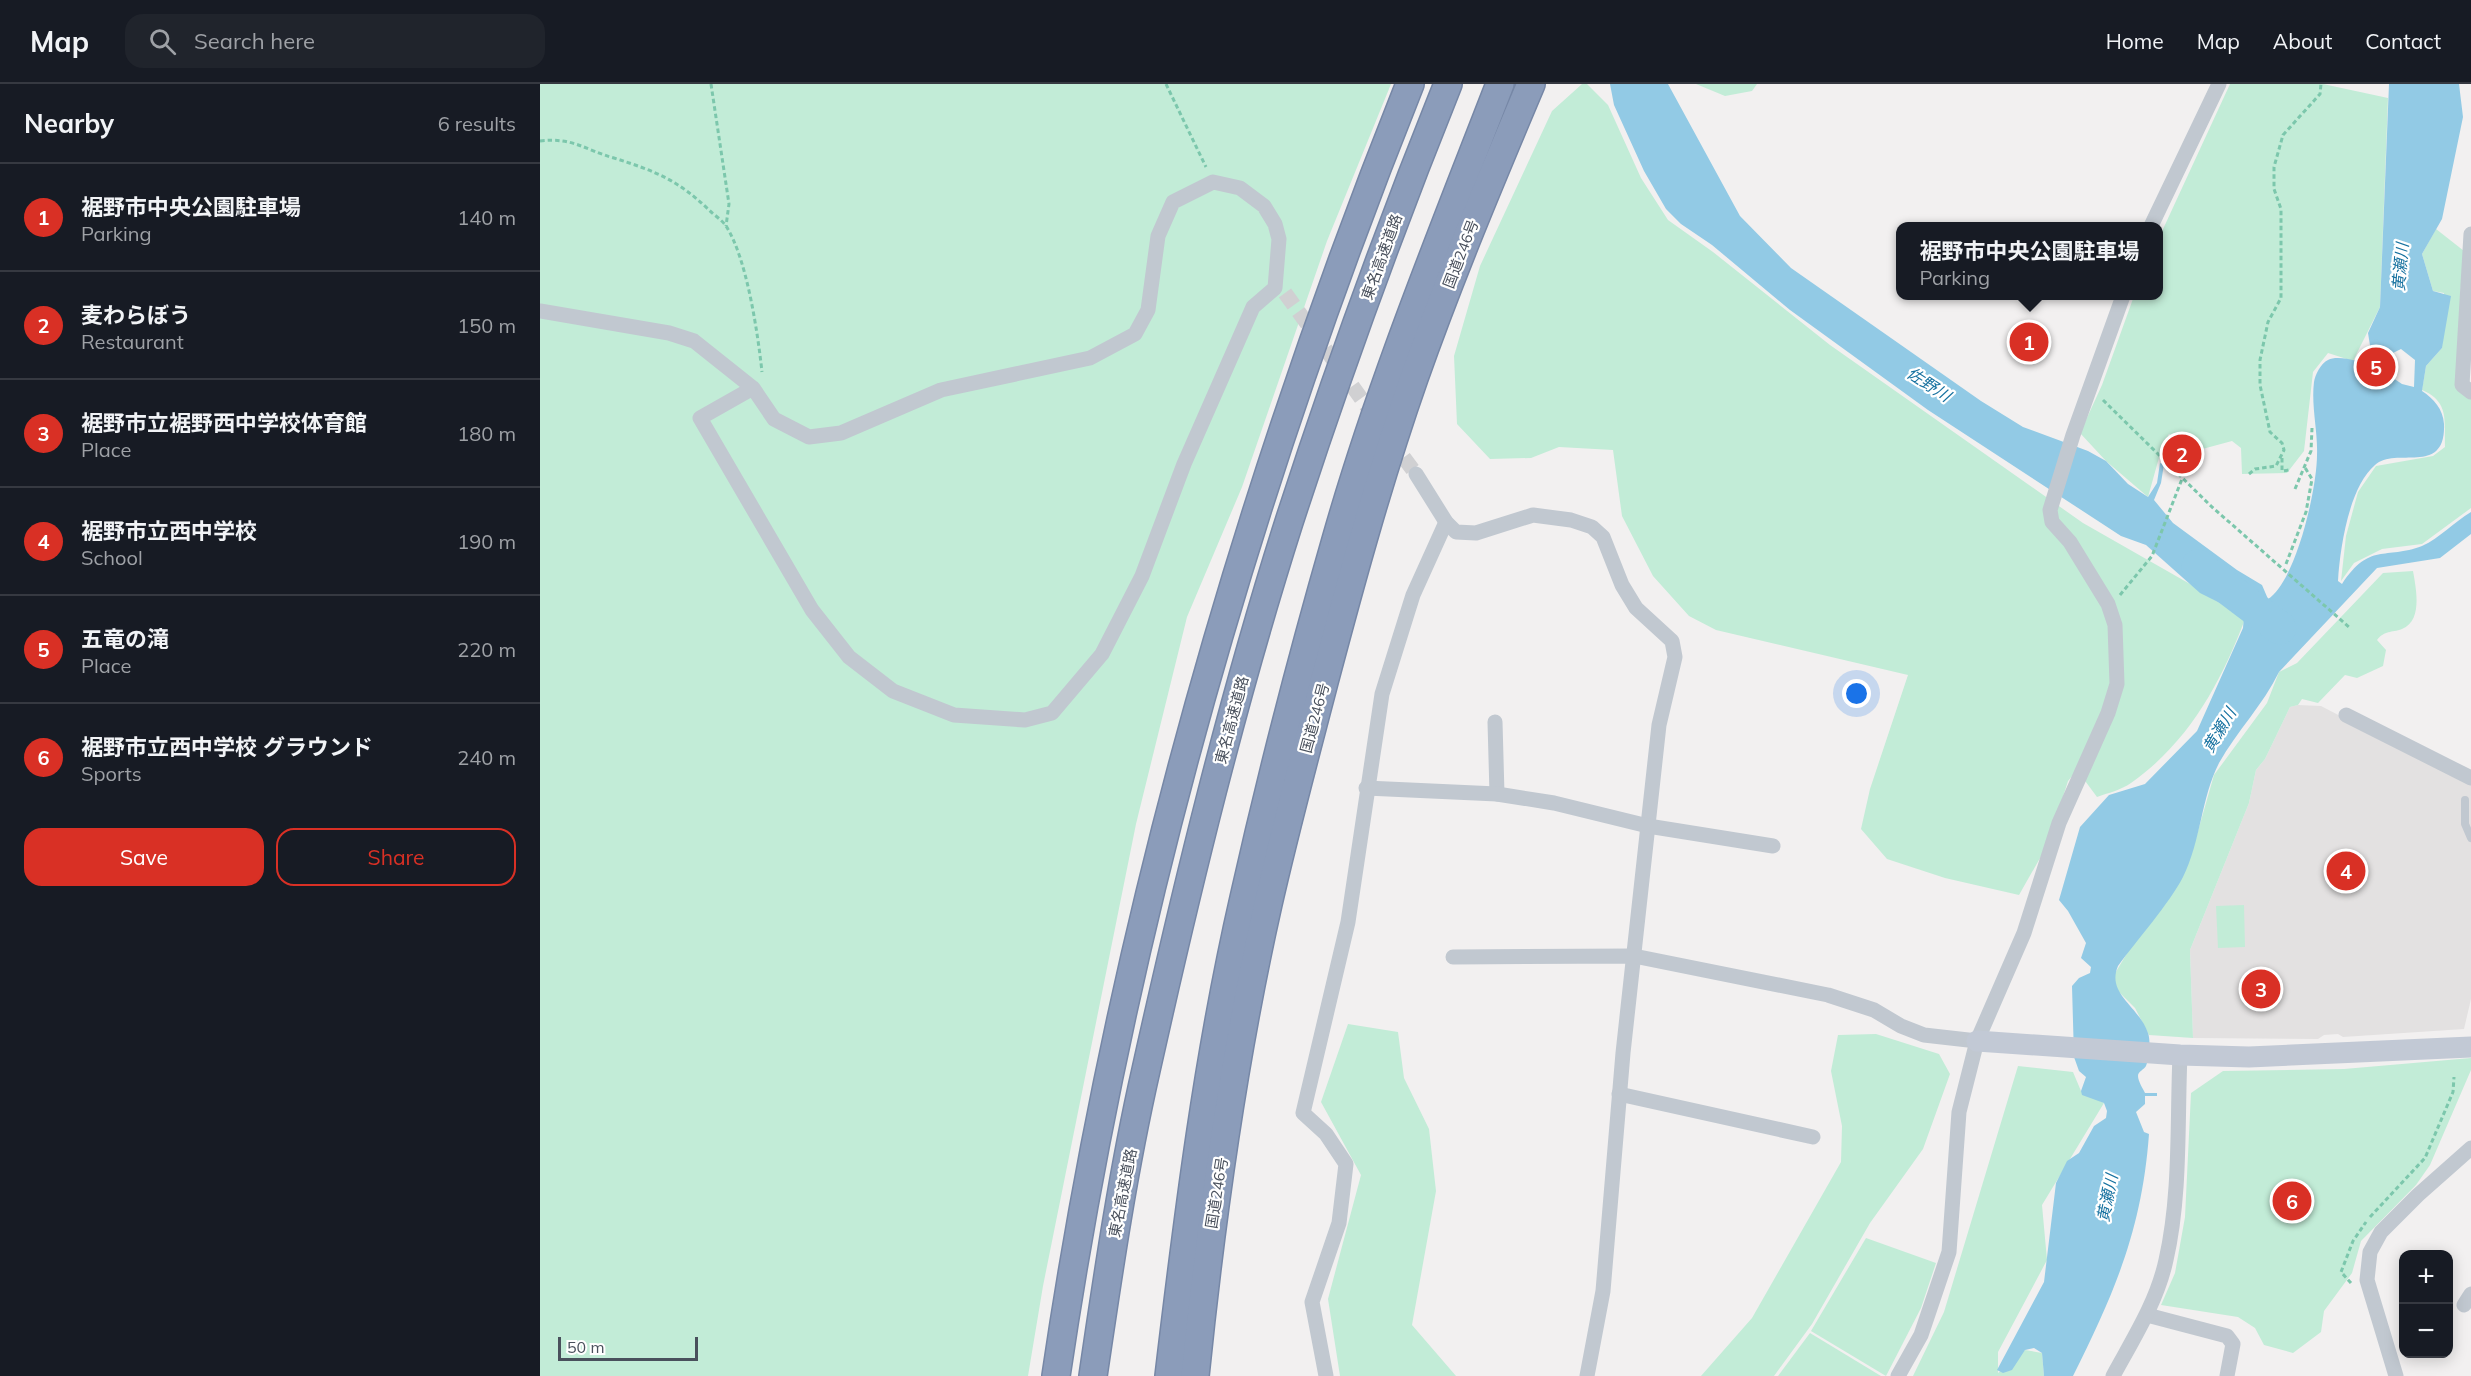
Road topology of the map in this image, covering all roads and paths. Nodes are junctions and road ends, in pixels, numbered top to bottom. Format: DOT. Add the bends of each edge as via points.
graph roads {
  1 [pos="711,84"];
  2 [pos="1166,84"];
  3 [pos="1410,84"];
  4 [pos="1448,84"];
  5 [pos="1500,84"];
  6 [pos="2218,84"];
  7 [pos="2321,84"];
  8 [pos="1530,85"];
  9 [pos="540,141"];
  10 [pos="1213,182"];
  11 [pos="2153,222"];
  12 [pos="726,226"];
  13 [pos="2471,234"];
  14 [pos="2121,300"];
  15 [pos="540,311"];
  16 [pos="758,383"];
  17 [pos="2090,386"];
  18 [pos="2471,392"];
  19 [pos="2312,428"];
  20 [pos="2282,457"];
  21 [pos="2304,466"];
  22 [pos="2289,470"];
  23 [pos="1416,474"];
  24 [pos="2250,474"];
  25 [pos="2182,479"];
  26 [pos="2295,489"];
  27 [pos="1446,522"];
  28 [pos="2286,564"];
  29 [pos="2108,604"];
  30 [pos="2349,627"];
  31 [pos="2346,715"];
  32 [pos="1495,722"];
  33 [pos="2471,778"];
  34 [pos="1366,788"];
  35 [pos="1497,794"];
  36 [pos="2465,800"];
  37 [pos="1648,826"];
  38 [pos="2471,838"];
  39 [pos="1773,846"];
  40 [pos="1635,956"];
  41 [pos="1453,957"];
  42 [pos="1977,1041"];
  43 [pos="2471,1046"];
  44 [pos="2176,1054"];
  45 [pos="2454,1077"];
  46 [pos="1619,1094"];
  47 [pos="1813,1137"];
  48 [pos="2471,1148"];
  49 [pos="2347,1279"];
  50 [pos="2147,1315"];
  51 [pos="1056,1376"];
  52 [pos="1093,1376"];
  53 [pos="1169,1376"];
  54 [pos="1195,1376"];
  55 [pos="1326,1376"];
  56 [pos="1587,1376"];
  57 [pos="1898,1376"];
  58 [pos="2113,1376"];
  59 [pos="2227,1376"];
  60 [pos="2396,1376"];
  1 -- 12 [label="path" via="729,204"];
  2 -- 10 [label="path"];
  3 -- 51 [label="highway" via="1314,338 1202,699 1116,1049 1071,1275"];
  4 -- 52 [label="highway, 東名高速道路" via="1342,366 1289,523 1234,710 1145,1073"];
  5 -- 53 [label="highway, 国道246号" via="1394,362 1337,537 1286,724 1243,899 1209,1082"];
  6 -- 11 [label="street"];
  7 -- 20 [label="path" via="2320,94 2283,135 2274,167 2274,189 2281,210 2281,298 2263,339 2260,385 2270,432 2282,443"];
  8 -- 54 [label="highway, 国道246号" via="1471,226 1414,379 1360,545 1314,718 1268,906 1234,1087 1208,1247"];
  9 -- 12 [label="path" via="575,141 600,154 656,171 678,182"];
  10 -- 16 [label="street" via="1173,202 1158,236 1148,310 1135,334 1090,358 941,390 841,433 809,437 774,419"];
  10 -- 16 [label="street" via="1240,188 1264,206 1279,239 1280,291 1253,307 1184,464 1142,576 1102,654 1052,712 1025,720 954,715 893,691 849,657 812,610 699,418"];
  12 -- 16 [label="path" via="759,334"];
  13 -- 18 [label="street" via="2462,385"];
  14 -- 17 [label="street"];
  15 -- 16 [label="street" via="669,333 694,341"];
  17 -- 25 [label="path"];
  17 -- 29 [label="street" via="2050,510 2052,522 2070,542"];
  19 -- 21 [label="path" via="2311,451"];
  20 -- 22 [label="path" via="2282,471"];
  20 -- 24 [label="path" via="2276,466 2254,469"];
  21 -- 26 [label="path"];
  21 -- 28 [label="path" via="2312,479 2306,512"];
  23 -- 27 [label="street"];
  25 -- 29 [label="path" via="2152,556 2124,592"];
  25 -- 30 [label="path"];
  27 -- 34 [label="street" via="1413,595 1383,694"];
  27 -- 37 [label="street" via="1467,534 1533,515 1570,520 1592,527 1603,537 1622,585 1636,608 1672,641 1675,657 1659,725"];
  29 -- 42 [label="street" via="2115,625 2117,684 2059,823 2024,933"];
  31 -- 33 [label="street"];
  32 -- 35 [label="street"];
  34 -- 35 [label="street"];
  34 -- 55 [label="street" via="1348,922 1303,1113 1326,1134 1346,1164 1339,1223 1312,1302"];
  35 -- 37 [label="street" via="1554,803"];
  36 -- 38 [label="lane" via="2465,824"];
  37 -- 39 [label="street"];
  37 -- 40 [label="street"];
  40 -- 41 [label="street"];
  40 -- 42 [label="street" via="1828,994 1874,1010 1924,1035"];
  40 -- 46 [label="street"];
  42 -- 44 [label="street"];
  42 -- 57 [label="street" via="1959,1112 1949,1252 1921,1335"];
  43 -- 44 [label="street" via="2249,1057"];
  44 -- 50 [label="street" via="2174,1218 2166,1262"];
  45 -- 49 [label="path" via="2453,1092 2425,1158 2394,1189 2353,1241 2342,1272"];
  46 -- 47 [label="street"];
  46 -- 56 [label="street" via="1603,1291"];
  48 -- 60 [label="street" via="2381,1232 2370,1252 2367,1280"];
  50 -- 58 [label="street"];
  50 -- 59 [label="street" via="2227,1336 2233,1344"];
}
